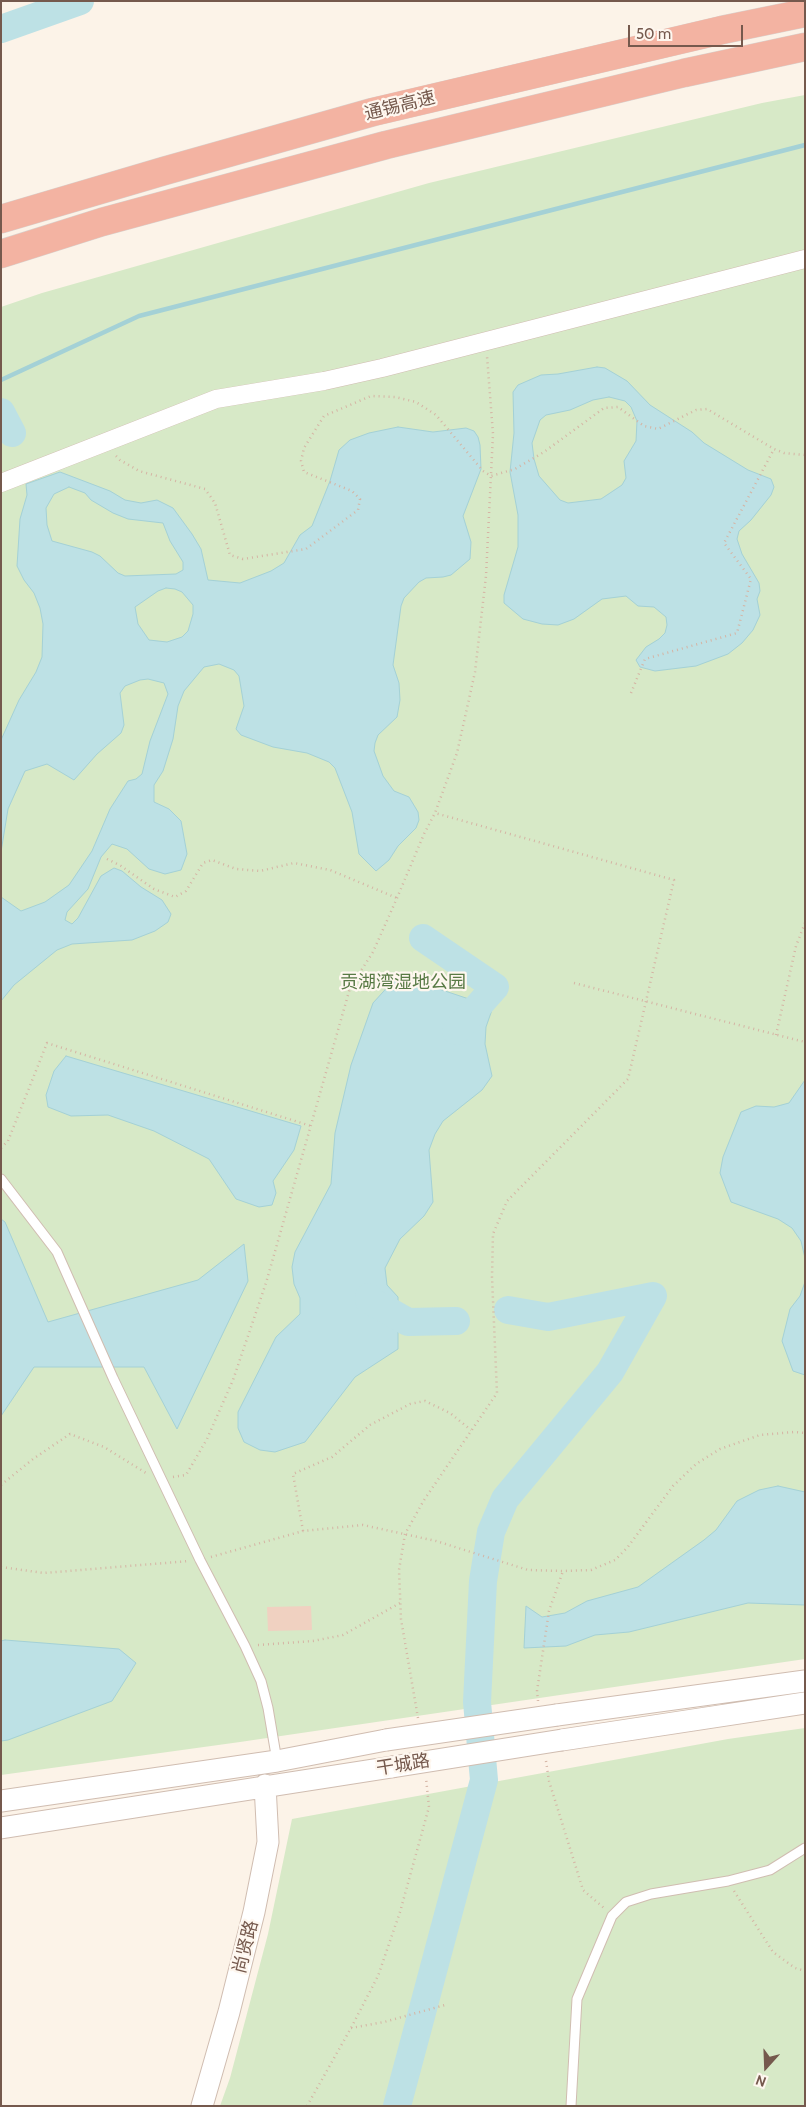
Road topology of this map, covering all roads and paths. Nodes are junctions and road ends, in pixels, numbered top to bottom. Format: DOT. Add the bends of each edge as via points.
graph roads {
  1 [pos="805,13"];
  2 [pos="805,47"];
  3 [pos="1,220"];
  4 [pos="1,254"];
  5 [pos="805,259"];
  6 [pos="486,340"];
  7 [pos="104,443"];
  8 [pos="774,449"];
  9 [pos="805,455"];
  10 [pos="491,476"];
  11 [pos="1,483"];
  12 [pos="631,693"];
  13 [pos="435,813"];
  14 [pos="107,859"];
  15 [pos="397,898"];
  16 [pos="805,923"];
  17 [pos="574,983"];
  18 [pos="646,1001"];
  19 [pos="776,1035"];
  20 [pos="805,1042"];
  21 [pos="311,1126"];
  22 [pos="1,1148"];
  23 [pos="1,1179"];
  24 [pos="495,1350"];
  25 [pos="471,1430"];
  26 [pos="805,1433"];
  27 [pos="162,1478"];
  28 [pos="1,1485"];
  29 [pos="303,1531"];
  30 [pos="200,1560"];
  31 [pos="1,1567"];
  32 [pos="563,1571"];
  33 [pos="400,1603"];
  34 [pos="245,1646"];
  35 [pos="805,1681"];
  36 [pos="805,1703"];
  37 [pos="548,1712"];
  38 [pos="545,1754"];
  39 [pos="277,1761"];
  40 [pos="264,1786"];
  41 [pos="1,1801"];
  42 [pos="1,1828"];
  43 [pos="805,1848"];
  44 [pos="728,1881"];
  45 [pos="612,1916"];
  46 [pos="805,1971"];
  47 [pos="445,2004"];
  48 [pos="351,2028"];
  49 [pos="201,2106"];
  50 [pos="571,2106"];
  1 -- 3 [label="highway, 通锡高速" via="373,112"];
  2 -- 4 [label="highway, 通锡高速" via="684,72 386,145 102,222"];
  5 -- 6 [label="street"];
  6 -- 7 [label="street" via="344,376 216,399"];
  6 -- 10 [label="path" via="493,434"];
  7 -- 10 [label="path" via="120,460 139,471 205,489 215,503 230,555 243,559 306,549 358,510 360,499 352,490 304,472 301,462 304,448 324,416 371,396 416,402 436,416 483,471"];
  7 -- 11 [label="street"];
  8 -- 9 [label="path"];
  8 -- 10 [label="path" via="707,409 696,410 658,429 644,426 618,407 604,408 544,452 515,469"];
  8 -- 12 [label="path" via="724,543 752,579 738,633 645,659"];
  10 -- 13 [label="path" via="486,576 475,672 457,753"];
  13 -- 15 [label="path"];
  13 -- 18 [label="path" via="674,880"];
  14 -- 15 [label="path" via="154,889 175,897 186,891 203,863 212,860 236,869 260,871 294,863 330,870"];
  15 -- 21 [label="path" via="373,952 350,988"];
  16 -- 19 [label="path" via="796,946"];
  17 -- 18 [label="path"];
  18 -- 19 [label="path"];
  18 -- 24 [label="path" via="628,1079 508,1200 494,1234"];
  19 -- 20 [label="path"];
  21 -- 22 [label="path" via="47,1043 8,1141"];
  21 -- 27 [label="path" via="266,1283 233,1380 207,1439 186,1475"];
  23 -- 27 [label="lane" via="57,1252"];
  25 -- 29 [label="path" via="450,1413 425,1401 410,1404 370,1425 332,1456 293,1474"];
  26 -- 32 [label="path" via="760,1435 720,1449 696,1464 673,1486 615,1560 591,1570"];
  27 -- 28 [label="path" via="140,1471 104,1447 70,1434 33,1458"];
  27 -- 30 [label="lane"];
  29 -- 30 [label="path"];
  29 -- 32 [label="path" via="363,1525 436,1541 528,1570"];
  30 -- 31 [label="path" via="44,1573"];
  30 -- 34 [label="lane"];
  32 -- 37 [label="path" via="549,1611 537,1691"];
  33 -- 34 [label="path" via="342,1634 313,1641"];
  34 -- 39 [label="lane" via="261,1681"];
  35 -- 37 [label="street, 干城路"];
  36 -- 40 [label="street, 干城路, bridge"];
  37 -- 39 [label="street, 干城路, bridge"];
  38 -- 45 [label="path" via="549,1781 583,1890"];
  39 -- 41 [label="street, 干城路"];
  40 -- 42 [label="street, 干城路"];
  40 -- 49 [label="street, 尚贤路" via="264,1840 252,1912"];
  43 -- 44 [label="lane" via="770,1870"];
  44 -- 45 [label="lane" via="651,1894 626,1902"];
  44 -- 46 [label="path" via="773,1952 795,1968"];
  45 -- 50 [label="lane" via="577,1999"];
  47 -- 48 [label="path"];
}
